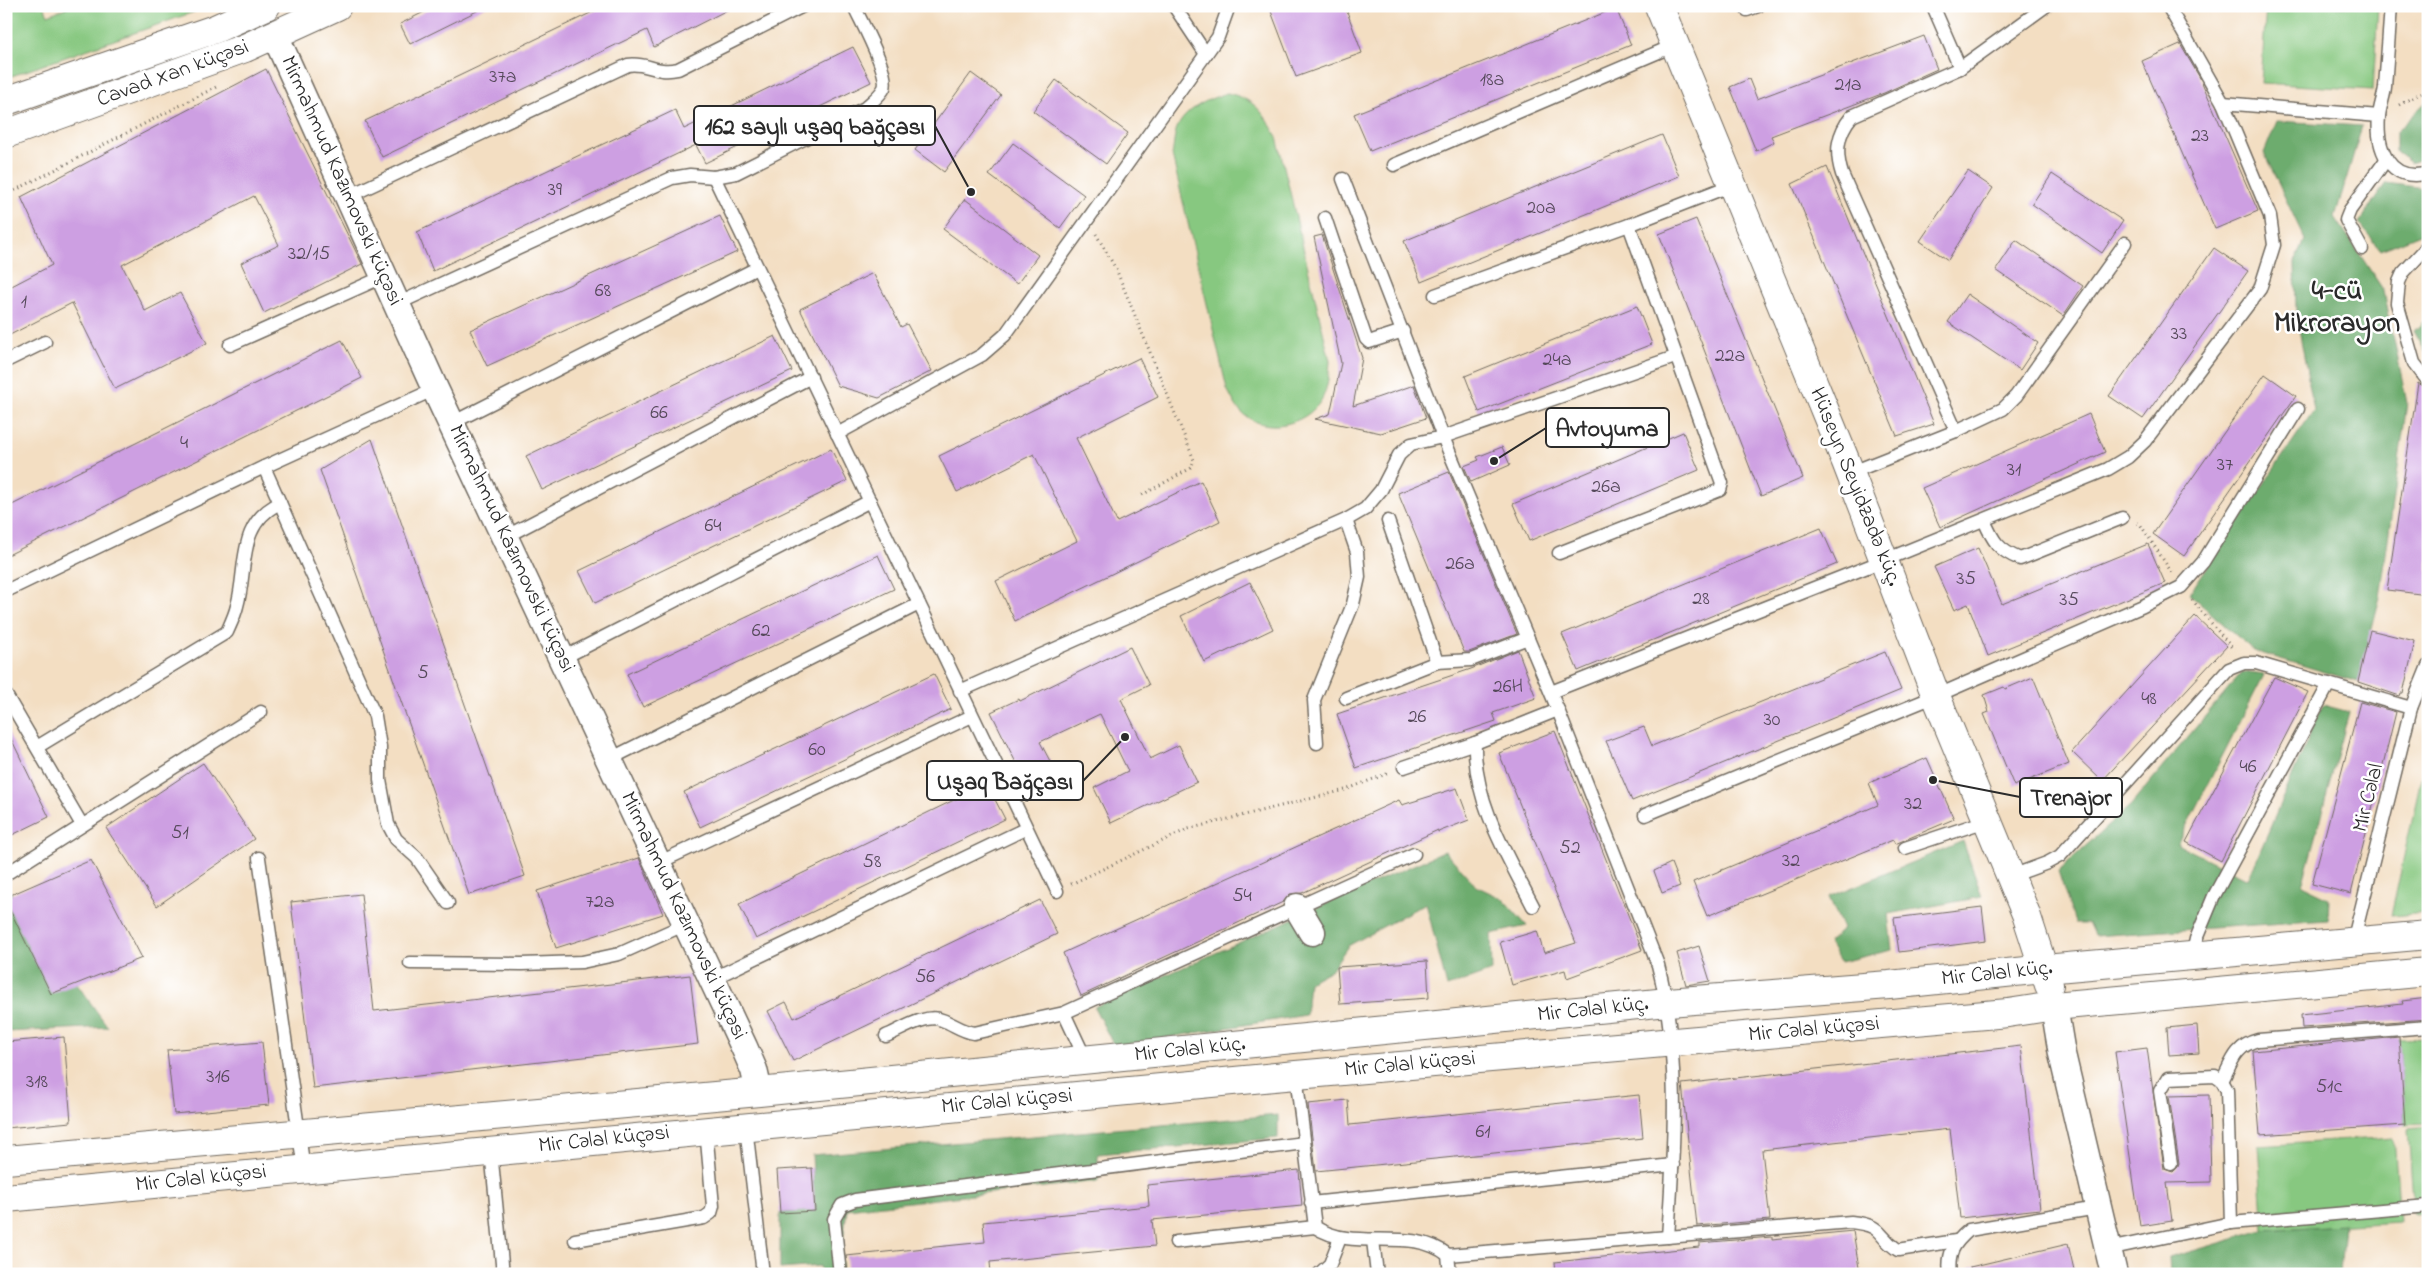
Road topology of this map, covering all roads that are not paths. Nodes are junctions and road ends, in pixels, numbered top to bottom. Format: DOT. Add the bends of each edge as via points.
graph roads {
  1 [pos="337,6"];
  2 [pos="803,6"];
  3 [pos="854,6"];
  4 [pos="1174,6"];
  5 [pos="1229,6"];
  6 [pos="1659,6"];
  7 [pos="1933,6"];
  8 [pos="2046,6"];
  9 [pos="2168,6"];
  10 [pos="2391,6"];
  11 [pos="263,7"];
  12 [pos="1184,12"];
  13 [pos="275,35"];
  14 [pos="1675,45"];
  15 [pos="1206,54"];
  16 [pos="1960,68"];
  17 [pos="6,102"];
  18 [pos="2223,102"];
  19 [pos="2379,116"];
  20 [pos="6,134"];
  21 [pos="2386,160"];
  22 [pos="1394,165"];
  23 [pos="2428,173"];
  24 [pos="714,177"];
  25 [pos="1342,179"];
  26 [pos="1732,185"];
  27 [pos="348,196"];
  28 [pos="1325,218"];
  29 [pos="1629,225"];
  30 [pos="2125,242"];
  31 [pos="2428,246"];
  32 [pos="2362,249"];
  33 [pos="757,268"];
  34 [pos="385,276"];
  35 [pos="1435,295"];
  36 [pos="397,304"];
  37 [pos="1403,331"];
  38 [pos="45,342"];
  39 [pos="230,345"];
  40 [pos="1675,357"];
  41 [pos="6,361"];
  42 [pos="811,377"];
  43 [pos="2428,381"];
  44 [pos="435,389"];
  45 [pos="2298,408"];
  46 [pos="452,423"];
  47 [pos="1956,431"];
  48 [pos="838,434"];
  49 [pos="1443,437"];
  50 [pos="264,467"];
  51 [pos="1850,473"];
  52 [pos="870,501"];
  53 [pos="280,503"];
  54 [pos="2122,518"];
  55 [pos="1346,520"];
  56 [pos="1984,520"];
  57 [pos="1388,521"];
  58 [pos="505,537"];
  59 [pos="1559,553"];
  60 [pos="1885,560"];
  61 [pos="6,591"];
  62 [pos="919,604"];
  63 [pos="1528,638"];
  64 [pos="562,658"];
  65 [pos="1437,662"];
  66 [pos="2428,666"];
  67 [pos="2329,684"];
  68 [pos="960,690"];
  69 [pos="1551,692"];
  70 [pos="6,695"];
  71 [pos="1936,696"];
  72 [pos="1346,698"];
  73 [pos="2411,708"];
  74 [pos="1558,710"];
  75 [pos="261,712"];
  76 [pos="972,716"];
  77 [pos="1317,743"];
  78 [pos="1476,743"];
  79 [pos="37,747"];
  80 [pos="610,759"];
  81 [pos="1404,767"];
  82 [pos="1646,815"];
  83 [pos="1986,821"];
  84 [pos="82,825"];
  85 [pos="1025,830"];
  86 [pos="1905,848"];
  87 [pos="1414,854"];
  88 [pos="259,858"];
  89 [pos="658,862"];
  90 [pos="6,874"];
  91 [pos="2009,877"];
  92 [pos="1056,891"];
  93 [pos="448,903"];
  94 [pos="1533,906"];
  95 [pos="1296,907"];
  96 [pos="686,924"];
  97 [pos="1312,932"];
  98 [pos="2428,935"];
  99 [pos="2353,942"];
  100 [pos="2192,956"];
  101 [pos="410,963"];
  102 [pos="2045,969"];
  103 [pos="2428,972"];
  104 [pos="712,979"];
  105 [pos="1668,1002"];
  106 [pos="2054,1006"];
  107 [pos="2008,1012"];
  108 [pos="1064,1013"];
  109 [pos="2428,1027"];
  110 [pos="886,1036"];
  111 [pos="1672,1042"];
  112 [pos="1086,1060"];
  113 [pos="1296,1076"];
  114 [pos="2222,1081"];
  115 [pos="759,1092"];
  116 [pos="754,1126"];
  117 [pos="706,1130"];
  118 [pos="299,1133"];
  119 [pos="1304,1143"];
  120 [pos="490,1151"];
  121 [pos="6,1160"];
  122 [pos="2171,1164"];
  123 [pos="1673,1165"];
  124 [pos="304,1169"];
  125 [pos="6,1198"];
  126 [pos="1311,1203"];
  127 [pos="2428,1206"];
  128 [pos="2097,1208"];
  129 [pos="2230,1223"];
  130 [pos="1315,1227"];
  131 [pos="1668,1237"];
  132 [pos="1340,1238"];
  133 [pos="575,1240"];
  134 [pos="1373,1240"];
  135 [pos="1956,1241"];
  136 [pos="1176,1242"];
  137 [pos="2108,1249"];
  138 [pos="1448,1255"];
  139 [pos="503,1274"];
  140 [pos="763,1274"];
  141 [pos="840,1274"];
  142 [pos="1319,1274"];
  143 [pos="1377,1274"];
  144 [pos="1450,1274"];
  145 [pos="1950,1274"];
  146 [pos="2114,1274"];
  1 -- 13 [label="street, Cavad Xan küçəsi"];
  2 -- 27 [label="lane" via="678,69 664,72 636,64 628,65"];
  3 -- 24 [label="lane" via="884,73 884,86 878,97 864,108 736,173"];
  4 -- 12 [label="lane"];
  5 -- 15 [label="lane" via="1218,37"];
  6 -- 14 [label="street, Hüseyn Seyidzadə küç."];
  7 -- 16 [label="lane"];
  8 -- 16 [label="lane"];
  9 -- 18 [label="lane"];
  10 -- 19 [label="lane" via="2384,98"];
  11 -- 13 [label="street, Mirmahmud Kazımovski küçəsi"];
  11 -- 17 [label="street, Cavad Xan küçəsi" via="214,29"];
  12 -- 15 [label="lane"];
  13 -- 20 [label="street, Cavad Xan küçəsi"];
  13 -- 27 [label="street, Mirmahmud Kazımovski küçəsi"];
  14 -- 22 [label="lane"];
  14 -- 26 [label="street, Hüseyn Seyidzadə küç."];
  15 -- 48 [label="lane" via="1005,335 982,355"];
  16 -- 47 [label="lane" via="1852,116 1842,127 1838,140 1838,160"];
  18 -- 19 [label="lane"];
  18 -- 56 [label="lane" via="2270,216 2274,244 2260,289 2145,441 2128,457 2108,469"];
  19 -- 21 [label="lane" via="2380,145"];
  21 -- 23 [label="lane" via="2397,171 2412,176"];
  21 -- 32 [label="lane" via="2346,220"];
  24 -- 33 [label="lane"];
  24 -- 36 [label="lane" via="690,175 672,178"];
  25 -- 37 [label="lane"];
  26 -- 29 [label="lane"];
  26 -- 51 [label="street, Hüseyn Seyidzadə küç."];
  27 -- 34 [label="street, Mirmahmud Kazımovski küçəsi"];
  28 -- 37 [label="lane" via="1366,339 1378,341"];
  29 -- 35 [label="lane"];
  29 -- 40 [label="lane"];
  30 -- 47 [label="lane" via="2016,396 2002,409"];
  31 -- 43 [label="lane" via="2403,273 2397,303 2414,363"];
  33 -- 42 [label="lane"];
  33 -- 46 [label="lane"];
  34 -- 36 [label="street, Mirmahmud Kazımovski küçəsi"];
  34 -- 39 [label="lane"];
  36 -- 44 [label="street, Mirmahmud Kazımovski küçəsi"];
  37 -- 49 [label="lane"];
  38 -- 41 [label="lane"];
  40 -- 49 [label="lane"];
  40 -- 59 [label="lane" via="1722,483 1720,490"];
  42 -- 48 [label="lane"];
  42 -- 58 [label="lane"];
  44 -- 46 [label="street, Mirmahmud Kazımovski küçəsi"];
  44 -- 50 [label="lane"];
  45 -- 71 [label="lane" via="2203,562 2181,587"];
  46 -- 58 [label="street, Mirmahmud Kazımovski küçəsi"];
  47 -- 51 [label="lane"];
  48 -- 52 [label="lane"];
  49 -- 55 [label="lane" via="1411,444 1391,467 1381,490 1365,509"];
  49 -- 63 [label="lane"];
  50 -- 53 [label="lane"];
  50 -- 61 [label="lane"];
  51 -- 60 [label="street, Hüseyn Seyidzadə küç."];
  52 -- 62 [label="lane"];
  52 -- 64 [label="lane"];
  53 -- 79 [label="lane" via="268,509 254,526 243,555 238,606 227,632"];
  53 -- 93 [label="lane" via="374,716 388,824 396,838 417,858"];
  54 -- 56 [label="lane" via="2020,559 1993,542"];
  55 -- 68 [label="lane"];
  55 -- 77 [label="lane" via="1357,552 1360,577 1353,604 1314,700"];
  56 -- 60 [label="lane"];
  57 -- 65 [label="lane"];
  58 -- 64 [label="street, Mirmahmud Kazımovski küçəsi"];
  60 -- 69 [label="lane"];
  60 -- 71 [label="street, Hüseyn Seyidzadə küç."];
  62 -- 68 [label="lane"];
  62 -- 80 [label="lane"];
  63 -- 65 [label="lane" via="1471,660"];
  63 -- 69 [label="lane"];
  64 -- 80 [label="street, Mirmahmud Kazımovski küçəsi"];
  65 -- 72 [label="lane"];
  66 -- 73 [label="lane, Mir Cəlal"];
  67 -- 73 [label="lane"];
  67 -- 91 [label="lane" via="2256,663 2244,663 2229,669 2060,856"];
  67 -- 100 [label="lane" via="2214,896"];
  68 -- 76 [label="lane"];
  69 -- 74 [label="lane"];
  70 -- 79 [label="lane"];
  71 -- 82 [label="lane"];
  71 -- 83 [label="street, Hüseyn Seyidzadə küç."];
  73 -- 99 [label="lane, Mir Cəlal"];
  74 -- 78 [label="lane"];
  74 -- 105 [label="lane" via="1649,939"];
  75 -- 84 [label="lane"];
  76 -- 85 [label="lane"];
  76 -- 89 [label="lane"];
  78 -- 81 [label="lane"];
  78 -- 94 [label="lane" via="1475,756 1484,802"];
  79 -- 84 [label="lane"];
  80 -- 89 [label="street, Mirmahmud Kazımovski küçəsi"];
  83 -- 86 [label="lane"];
  83 -- 91 [label="street, Hüseyn Seyidzadə küç."];
  84 -- 90 [label="lane"];
  85 -- 92 [label="lane"];
  85 -- 104 [label="lane"];
  87 -- 95 [label="lane"];
  88 -- 118 [label="lane"];
  89 -- 96 [label="street, Mirmahmud Kazımovski küçəsi"];
  91 -- 102 [label="street, Hüseyn Seyidzadə küç."];
  95 -- 97 [label="street"];
  95 -- 108 [label="lane"];
  96 -- 101 [label="lane" via="619,954 582,962"];
  96 -- 104 [label="street, Mirmahmud Kazımovski küçəsi"];
  98 -- 99 [label="street, Mir Cəlal küç."];
  99 -- 100 [label="street, Mir Cəlal küç."];
  100 -- 102 [label="street, Mir Cəlal küç."];
  102 -- 105 [label="street, Mir Cəlal küç."];
  102 -- 106 [label="street, Hüseyn Seyidzadə küç."];
  103 -- 106 [label="street, Mir Cəlal küç."];
  104 -- 115 [label="street, Mirmahmud Kazımovski küçəsi" via="754,1070"];
  105 -- 111 [label="lane"];
  105 -- 112 [label="street, Mir Cəlal küç."];
  106 -- 107 [label="street, Mir Cəlal küç."];
  106 -- 128 [label="street"];
  107 -- 111 [label="street, Mir Cəlal küçəsi"];
  108 -- 110 [label="lane" via="974,1033 931,1017"];
  108 -- 112 [label="lane"];
  109 -- 114 [label="lane" via="2246,1043 2237,1052"];
  111 -- 113 [label="street, Mir Cəlal küçəsi"];
  111 -- 123 [label="lane"];
  112 -- 115 [label="street, Mir Cəlal küç."];
  113 -- 116 [label="street, Mir Cəlal küçəsi"];
  113 -- 119 [label="lane"];
  114 -- 122 [label="lane" via="2215,1076 2168,1078 2163,1083 2160,1091"];
  114 -- 129 [label="lane" via="2227,1090"];
  115 -- 116 [label="street"];
  115 -- 118 [label="street, Mir Cəlal küçəsi"];
  116 -- 117 [label="street, Mir Cəlal küçəsi"];
  116 -- 140 [label="lane"];
  117 -- 120 [label="street, Mir Cəlal küçəsi"];
  117 -- 133 [label="lane" via="713,1206 710,1213 704,1218"];
  118 -- 121 [label="street, Mir Cəlal küçəsi"];
  118 -- 124 [label="lane"];
  119 -- 126 [label="lane"];
  119 -- 141 [label="lane" via="855,1200 842,1205 834,1219"];
  120 -- 124 [label="street, Mir Cəlal küçəsi"];
  120 -- 139 [label="lane"];
  123 -- 126 [label="lane"];
  123 -- 131 [label="lane"];
  124 -- 125 [label="street, Mir Cəlal küçəsi"];
  126 -- 130 [label="lane"];
  127 -- 129 [label="lane"];
  128 -- 135 [label="lane" via="1969,1230"];
  128 -- 137 [label="street"];
  129 -- 137 [label="lane"];
  130 -- 132 [label="lane"];
  130 -- 136 [label="lane"];
  131 -- 135 [label="lane" via="1852,1222 1878,1228 1887,1242 1898,1250"];
  131 -- 138 [label="lane"];
  132 -- 134 [label="lane"];
  132 -- 142 [label="lane" via="1330,1264"];
  134 -- 138 [label="lane" via="1416,1241 1438,1246"];
  134 -- 143 [label="lane"];
  135 -- 145 [label="lane" via="1950,1252"];
  137 -- 146 [label="street"];
  138 -- 144 [label="lane"];
}
